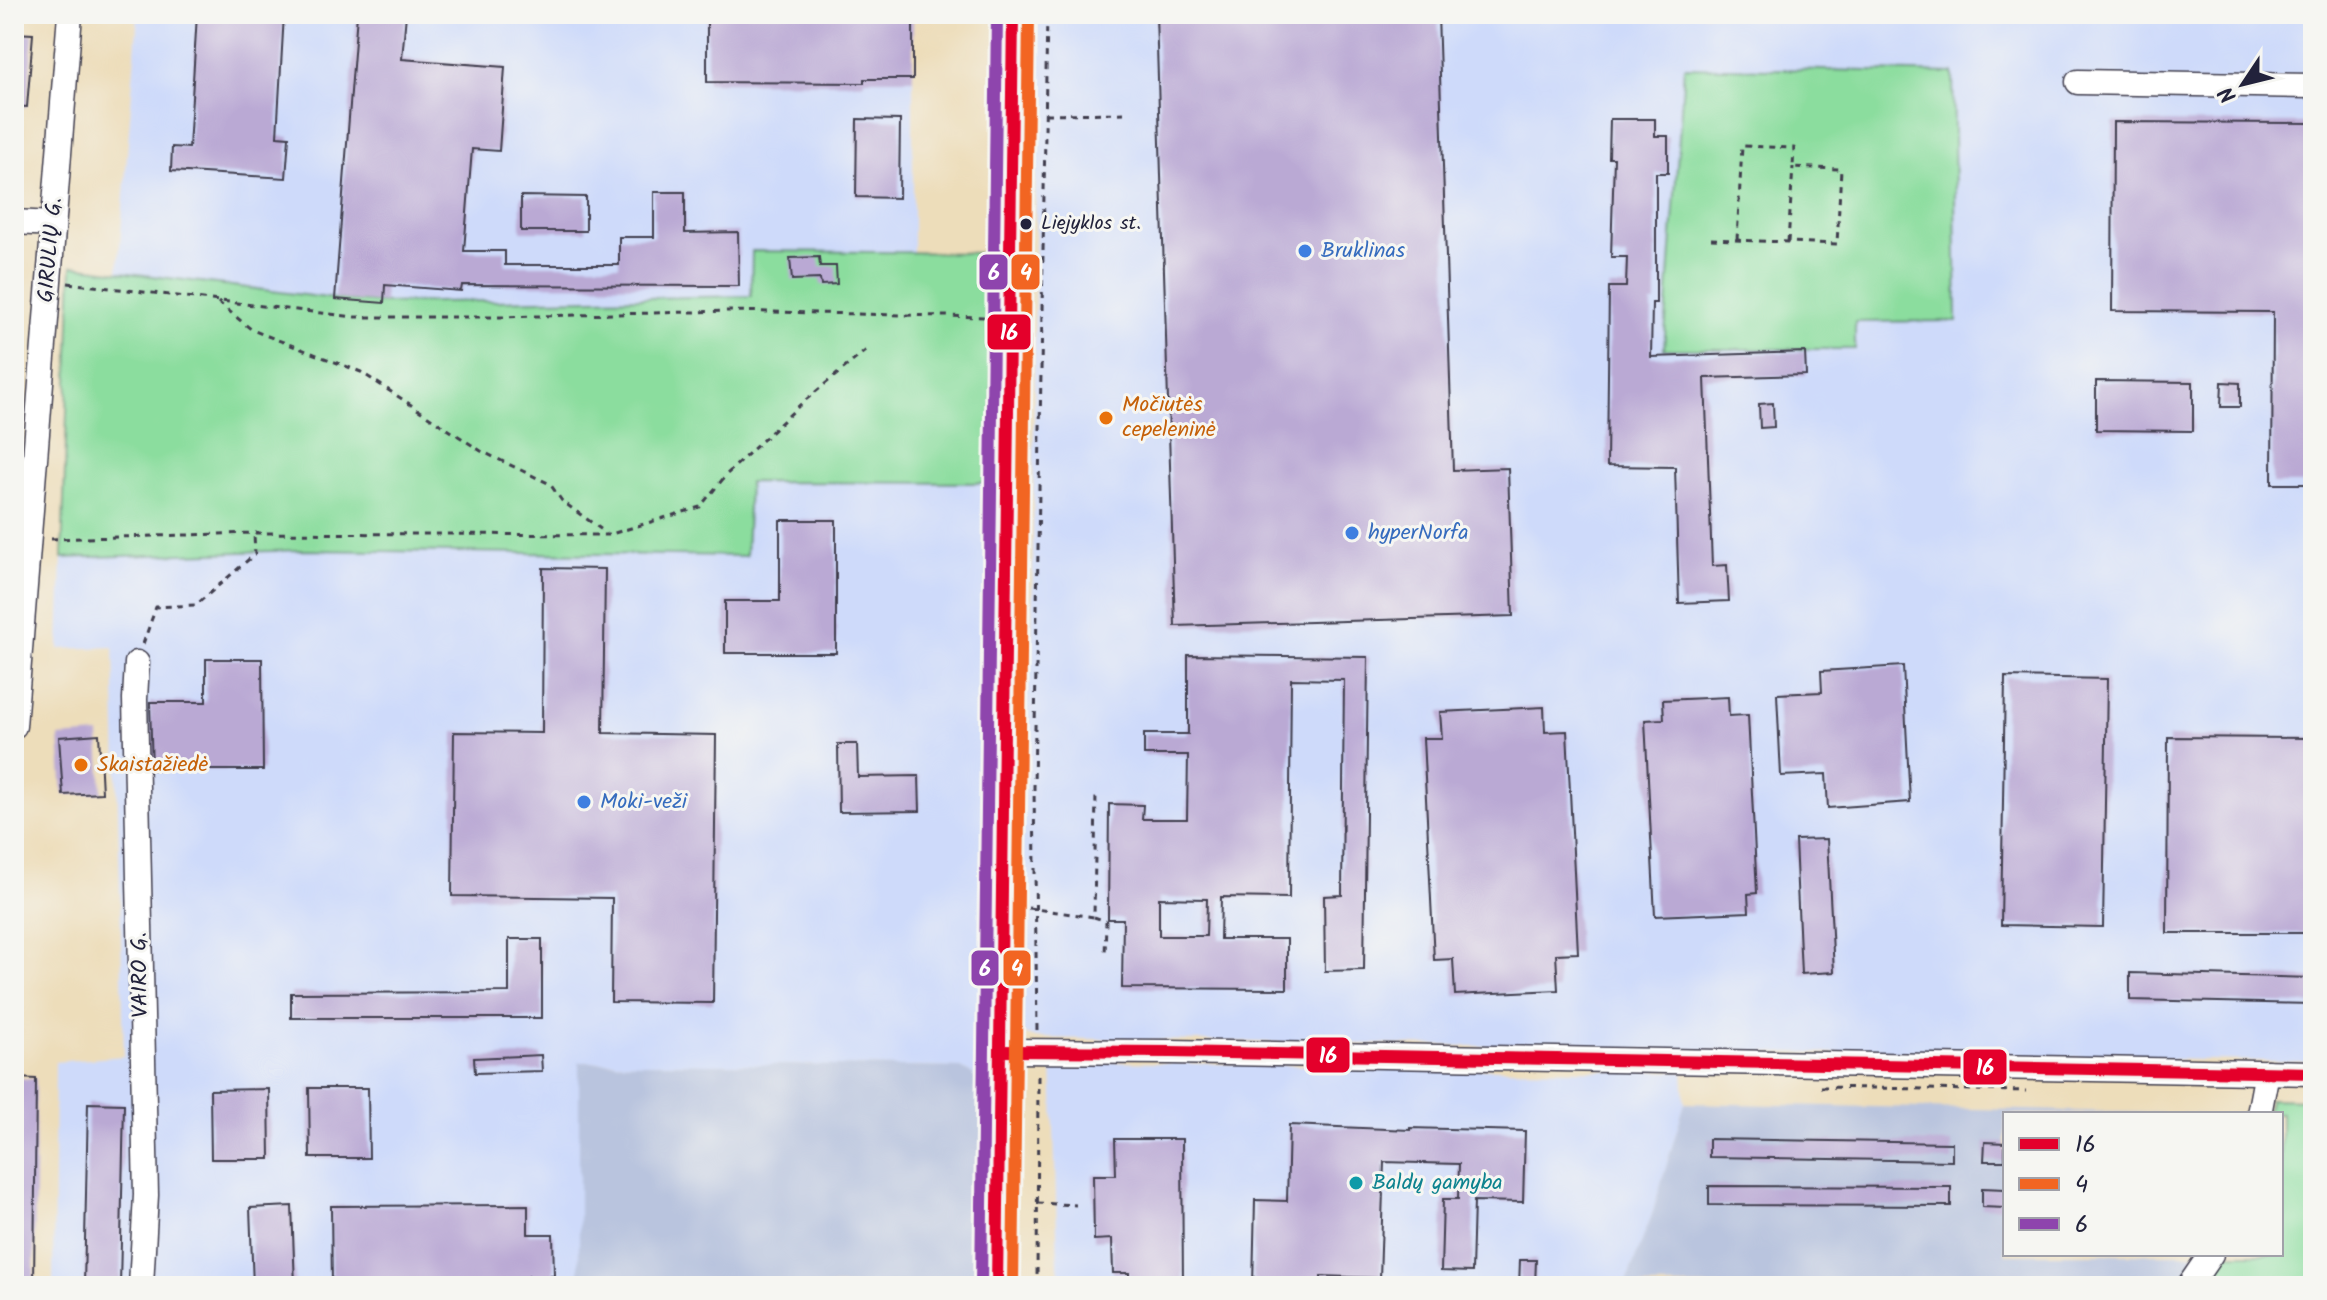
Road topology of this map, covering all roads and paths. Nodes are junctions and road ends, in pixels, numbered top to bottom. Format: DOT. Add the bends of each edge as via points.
graph roads {
  1 [pos="70,14"];
  2 [pos="1013,14"];
  3 [pos="1047,14"];
  4 [pos="2078,82"];
  5 [pos="2313,86"];
  6 [pos="1130,113"];
  7 [pos="1046,114"];
  8 [pos="1793,167"];
  9 [pos="14,222"];
  10 [pos="53,224"];
  11 [pos="1711,239"];
  12 [pos="1737,240"];
  13 [pos="1788,242"];
  14 [pos="48,280"];
  15 [pos="215,300"];
  16 [pos="974,318"];
  17 [pos="870,347"];
  18 [pos="254,533"];
  19 [pos="608,535"];
  20 [pos="28,539"];
  21 [pos="137,663"];
  22 [pos="14,726"];
  23 [pos="1096,793"];
  24 [pos="1036,909"];
  25 [pos="1094,917"];
  26 [pos="1105,956"];
  27 [pos="1000,1051"];
  28 [pos="1037,1051"];
  29 [pos="2267,1072"];
  30 [pos="2313,1073"];
  31 [pos="2259,1112"];
  32 [pos="1037,1203"];
  33 [pos="1076,1205"];
  34 [pos="2210,1256"];
  35 [pos="141,1286"];
  36 [pos="997,1286"];
  37 [pos="1037,1286"];
  38 [pos="2189,1286"];
  1 -- 10 [label="street, GIRULIŲ G."];
  2 -- 27 [label="main road"];
  3 -- 7 [label="path"];
  4 -- 5 [label="street"];
  6 -- 7 [label="path"];
  7 -- 24 [label="path"];
  8 -- 12 [label="path" via="1794,148 1742,146"];
  8 -- 13 [label="path"];
  8 -- 13 [label="path" via="1841,169 1837,244"];
  9 -- 10 [label="street"];
  10 -- 14 [label="street, GIRULIŲ G."];
  11 -- 12 [label="path"];
  12 -- 13 [label="path"];
  14 -- 15 [label="path"];
  14 -- 20 [label="street, GIRULIŲ G."];
  15 -- 16 [label="path" via="355,317 730,311"];
  15 -- 19 [label="path" via="252,330 361,372 481,451 550,484 562,501"];
  17 -- 19 [label="path" via="802,403 700,507"];
  18 -- 19 [label="path"];
  18 -- 20 [label="path"];
  18 -- 21 [label="path" via="255,554 196,605 156,607"];
  20 -- 22 [label="street, GIRULIŲ G."];
  21 -- 35 [label="street, VAIRO G." via="146,1195"];
  23 -- 25 [label="path"];
  24 -- 25 [label="path"];
  24 -- 28 [label="path"];
  25 -- 26 [label="path" via="1106,921"];
  27 -- 28 [label="street"];
  27 -- 36 [label="main road"];
  28 -- 29 [label="street"];
  28 -- 32 [label="path"];
  29 -- 30 [label="street"];
  29 -- 31 [label="street"];
  32 -- 33 [label="path"];
  32 -- 37 [label="path"];
  34 -- 38 [label="street"];
}
